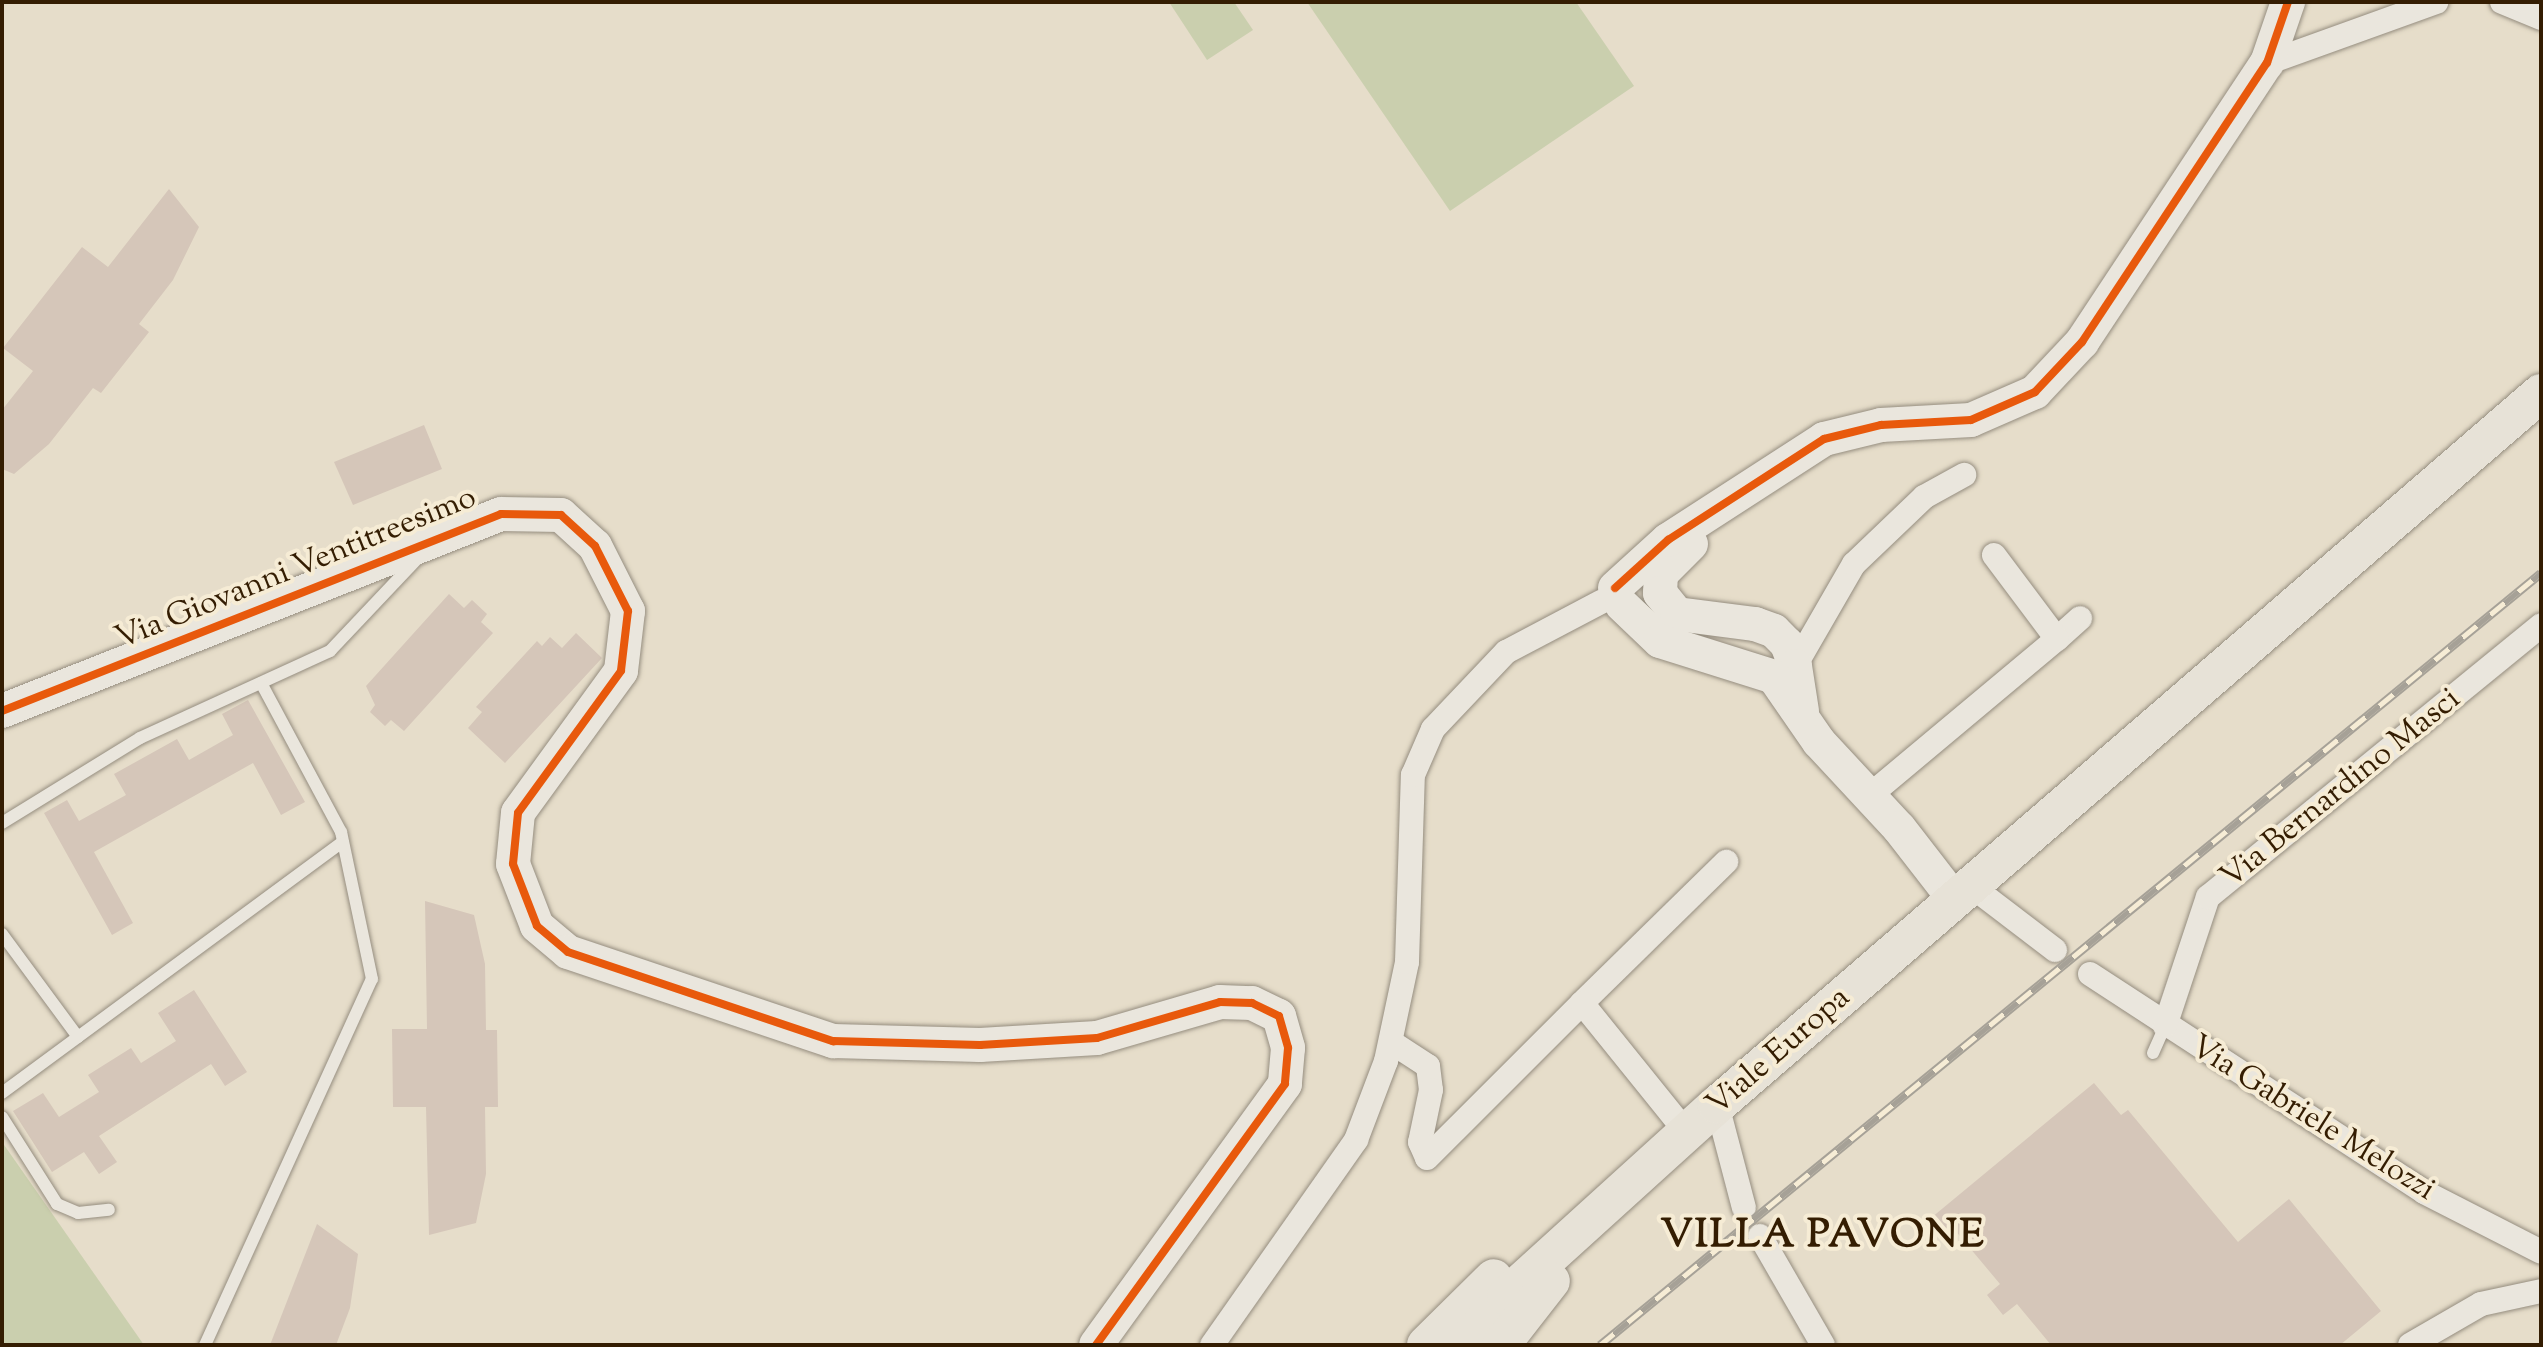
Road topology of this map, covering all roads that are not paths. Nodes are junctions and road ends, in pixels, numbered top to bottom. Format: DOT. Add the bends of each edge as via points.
graph roads {
  1 [pos="2288,2"];
  2 [pos="2436,2"];
  3 [pos="2502,2"];
  4 [pos="2541,18"];
  5 [pos="2267,63"];
  6 [pos="2541,393"];
  7 [pos="1805,447"];
  8 [pos="1964,475"];
  9 [pos="435,539"];
  10 [pos="1994,555"];
  11 [pos="1613,598"];
  12 [pos="2080,618"];
  13 [pos="2541,625"];
  14 [pos="2057,639"];
  15 [pos="1795,666"];
  16 [pos="261,683"];
  17 [pos="2,711"];
  18 [pos="1803,715"];
  19 [pos="1869,796"];
  20 [pos="2,823"];
  21 [pos="343,842"];
  22 [pos="1726,862"];
  23 [pos="1962,893"];
  24 [pos="2,934"];
  25 [pos="2055,950"];
  26 [pos="2090,974"];
  27 [pos="1582,1003"];
  28 [pos="2165,1026"];
  29 [pos="78,1037"];
  30 [pos="1391,1042"];
  31 [pos="2153,1053"];
  32 [pos="2,1093"];
  33 [pos="1717,1105"];
  34 [pos="2,1117"];
  35 [pos="1687,1133"];
  36 [pos="1744,1208"];
  37 [pos="109,1210"];
  38 [pos="1599,1215"];
  39 [pos="1760,1236"];
  40 [pos="2541,1252"];
  41 [pos="2541,1291"];
  42 [pos="205,1345"];
  43 [pos="1096,1345"];
  44 [pos="1212,1345"];
  45 [pos="1426,1345"];
  46 [pos="1463,1345"];
  47 [pos="1501,1345"];
  48 [pos="1823,1345"];
  49 [pos="2410,1345"];
  1 -- 5 [label="street"];
  2 -- 5 [label="street"];
  3 -- 4 [label="street"];
  5 -- 7 [label="street" via="2082,342 2035,392 1971,420 1881,425"];
  6 -- 23 [label="main road, Viale Europa"];
  7 -- 11 [label="street" via="1668,540"];
  7 -- 15 [label="street" via="1755,502 1696,540 1661,574 1660,593 1677,614 1774,631 1787,644"];
  8 -- 15 [label="street" via="1924,497 1854,564"];
  9 -- 16 [label="lane" via="330,651"];
  9 -- 17 [label="street, Via Giovanni Ventitreesimo"];
  9 -- 43 [label="street, Via Giovanni Ventitreesimo" via="501,514 561,515 595,546 628,611 621,671 518,813 513,864 537,926 568,952 833,1041 980,1045 1097,1038 1220,1002 1252,1003 1279,1016 1288,1048 1285,1084"];
  10 -- 14 [label="street"];
  11 -- 18 [label="street" via="1660,641 1774,677"];
  11 -- 30 [label="street" via="1506,652 1433,729 1413,775 1407,962"];
  12 -- 14 [label="street"];
  13 -- 28 [label="street, Via Bernardino Masci" via="2208,897"];
  14 -- 19 [label="street"];
  15 -- 18 [label="street"];
  16 -- 20 [label="lane" via="140,738"];
  16 -- 21 [label="lane"];
  18 -- 19 [label="street" via="1819,742"];
  19 -- 23 [label="street"];
  21 -- 29 [label="lane"];
  21 -- 42 [label="lane" via="372,979"];
  22 -- 27 [label="street"];
  23 -- 25 [label="street"];
  23 -- 33 [label="main road, Viale Europa"];
  24 -- 29 [label="lane"];
  26 -- 28 [label="street, Via Gabriele Melozzi"];
  27 -- 30 [label="street" via="1427,1158 1420,1142 1431,1090 1428,1066"];
  27 -- 35 [label="street"];
  28 -- 31 [label="lane"];
  28 -- 40 [label="street, Via Gabriele Melozzi" via="2424,1192"];
  29 -- 32 [label="lane"];
  30 -- 44 [label="street" via="1356,1140"];
  33 -- 35 [label="main road, Viale Europa"];
  33 -- 36 [label="street"];
  34 -- 37 [label="lane" via="57,1204 78,1213"];
  35 -- 38 [label="main road, Viale Europa"];
  38 -- 45 [label="main road, Viale Europa" via="1483,1286"];
  38 -- 46 [label="main road, Viale Europa" via="1506,1296"];
  38 -- 47 [label="main road, Viale Europa"];
  39 -- 48 [label="street"];
  41 -- 49 [label="street" via="2481,1304"];
}
